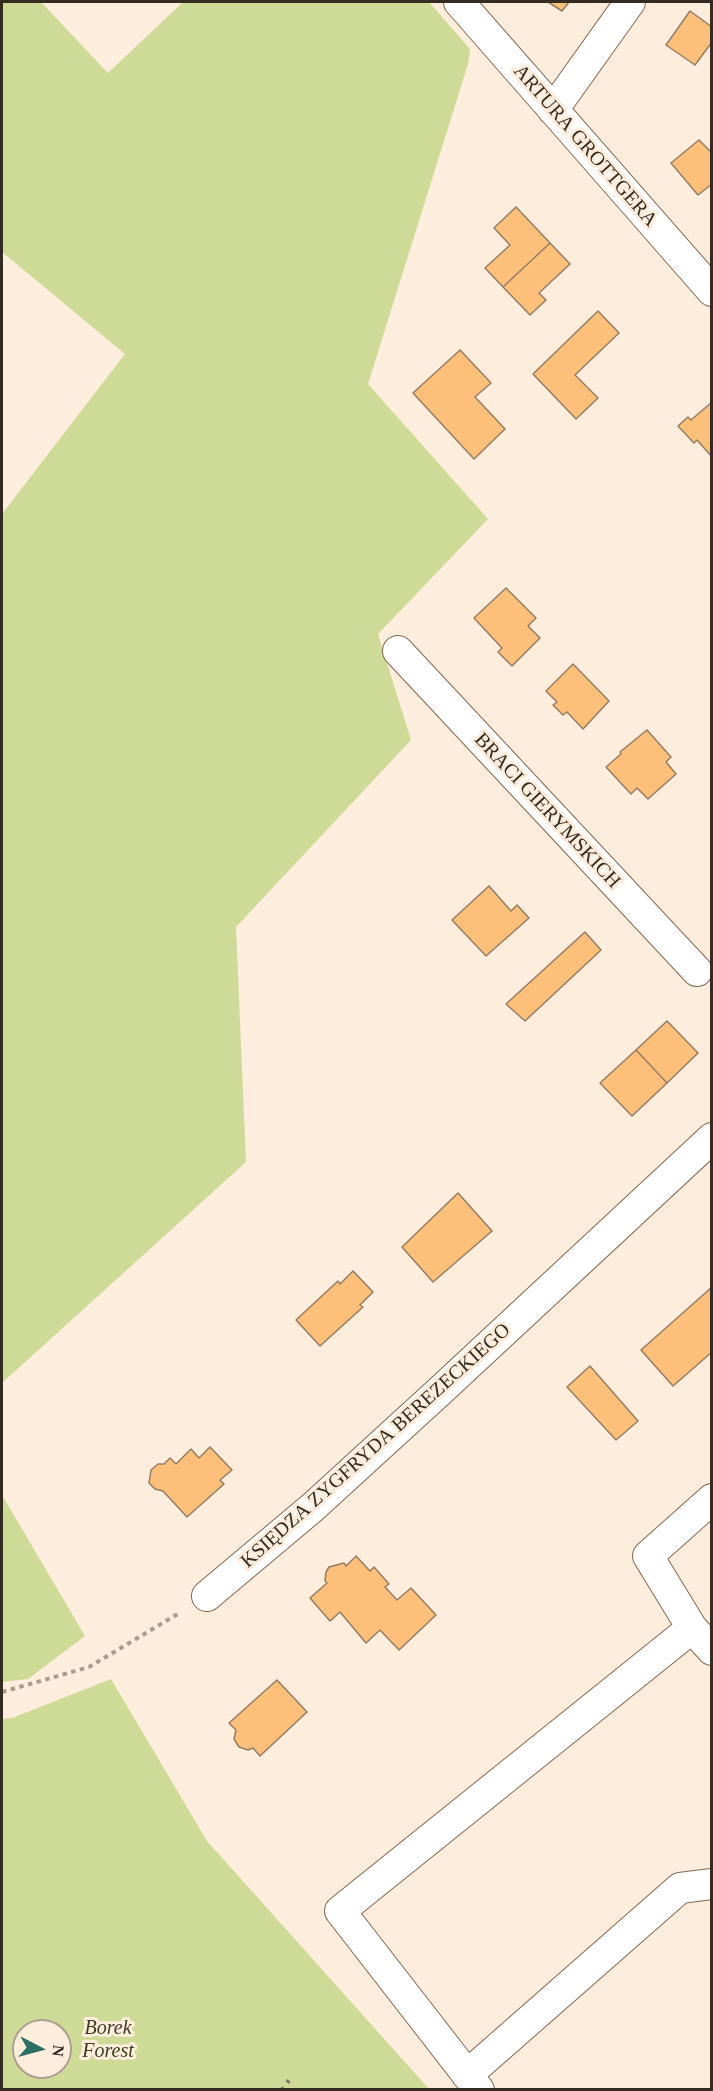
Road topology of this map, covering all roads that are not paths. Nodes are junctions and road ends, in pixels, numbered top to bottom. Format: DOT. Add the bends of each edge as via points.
graph roads {
  1 [pos="459,2"];
  2 [pos="630,2"];
  3 [pos="553,110"];
  4 [pos="711,291"];
  5 [pos="398,651"];
  6 [pos="707,973"];
  7 [pos="711,1138"];
  8 [pos="711,1499"];
  9 [pos="207,1596"];
  10 [pos="692,1628"];
  11 [pos="711,1650"];
  12 [pos="711,1884"];
  13 [pos="473,2082"];
  1 -- 3 [label="street, ARTURA GROTTGERA"];
  2 -- 3 [label="street"];
  3 -- 4 [label="street, ARTURA GROTTGERA"];
  5 -- 6 [label="street, BRACI GIERYMSKICH"];
  7 -- 9 [label="street, KSIĘDZA ZYGFRYDA BEREZECKIEGO" via="339,1484"];
  8 -- 10 [label="street" via="648,1556"];
  10 -- 11 [label="street"];
  10 -- 13 [label="street" via="340,1911"];
  12 -- 13 [label="street" via="680,1888"];
}
